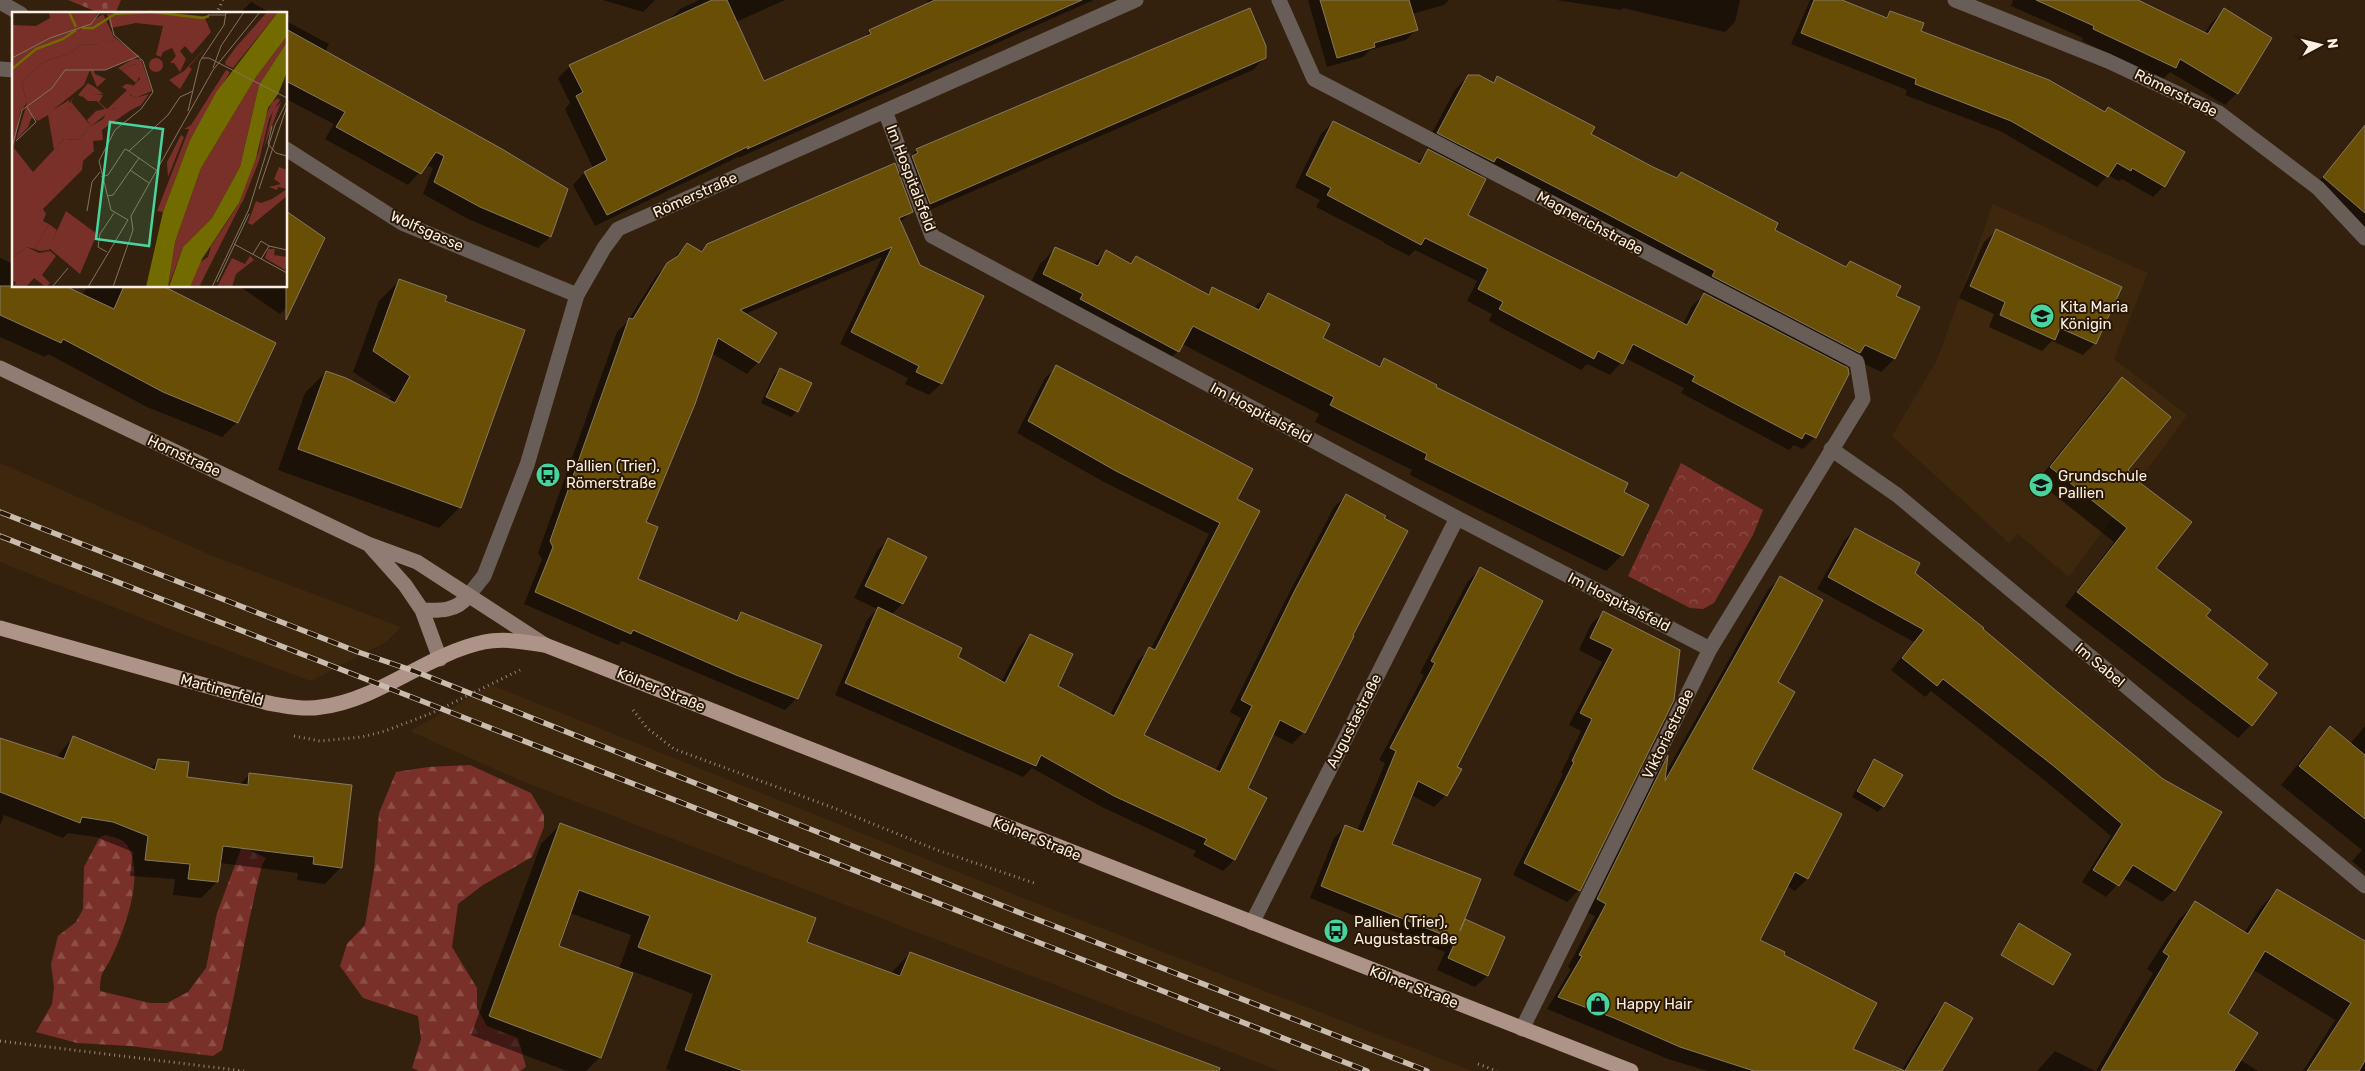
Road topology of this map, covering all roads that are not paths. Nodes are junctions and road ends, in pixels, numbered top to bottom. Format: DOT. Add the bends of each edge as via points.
graph roads {
  1 [pos="1136,0"];
  2 [pos="1279,0"];
  3 [pos="1954,0"];
  4 [pos="0,2"];
  5 [pos="18,12"];
  6 [pos="885,111"];
  7 [pos="288,151"];
  8 [pos="2365,238"];
  9 [pos="577,295"];
  10 [pos="0,368"];
  11 [pos="1831,449"];
  12 [pos="1457,518"];
  13 [pos="368,544"];
  14 [pos="468,596"];
  15 [pos="422,610"];
  16 [pos="0,628"];
  17 [pos="544,645"];
  18 [pos="1710,650"];
  19 [pos="440,659"];
  20 [pos="2365,886"];
  21 [pos="1252,924"];
  22 [pos="1522,1029"];
  23 [pos="1631,1071"];
  1 -- 6 [label="street, Römerstraße"];
  2 -- 11 [label="street, Magnerichstraße" via="1314,79 1857,362 1863,399"];
  3 -- 8 [label="street, Römerstraße" via="2108,61 2219,113 2318,188"];
  4 -- 5 [label="street"];
  6 -- 9 [label="street, Römerstraße" via="618,229"];
  6 -- 12 [label="street, Im Hospitalsfeld" via="932,236"];
  7 -- 9 [label="street, Wolfsgasse" via="402,223"];
  9 -- 14 [label="street, Römerstraße" via="527,465 484,576"];
  10 -- 13 [label="street, Hornstraße"];
  11 -- 18 [label="street, Viktoriastraße"];
  11 -- 20 [label="street, Im Sabel" via="1897,495"];
  12 -- 18 [label="street, Im Hospitalsfeld"];
  12 -- 21 [label="street, Augustastraße"];
  13 -- 14 [label="street, Hornstraße" via="417,562"];
  13 -- 15 [label="street, Hornstraße" via="405,585"];
  14 -- 15 [label="street" via="450,609"];
  14 -- 17 [label="street, Hornstraße"];
  15 -- 19 [label="street, Hornstraße"];
  16 -- 19 [label="main road, Martinerfeld" via="258,700 305,708 348,701"];
  17 -- 19 [label="main road, Kölner Straße" via="486,642"];
  17 -- 21 [label="main road, Kölner Straße"];
  18 -- 22 [label="street, Viktoriastraße"];
  21 -- 22 [label="main road, Kölner Straße"];
  22 -- 23 [label="main road, Kölner Straße"];
}
